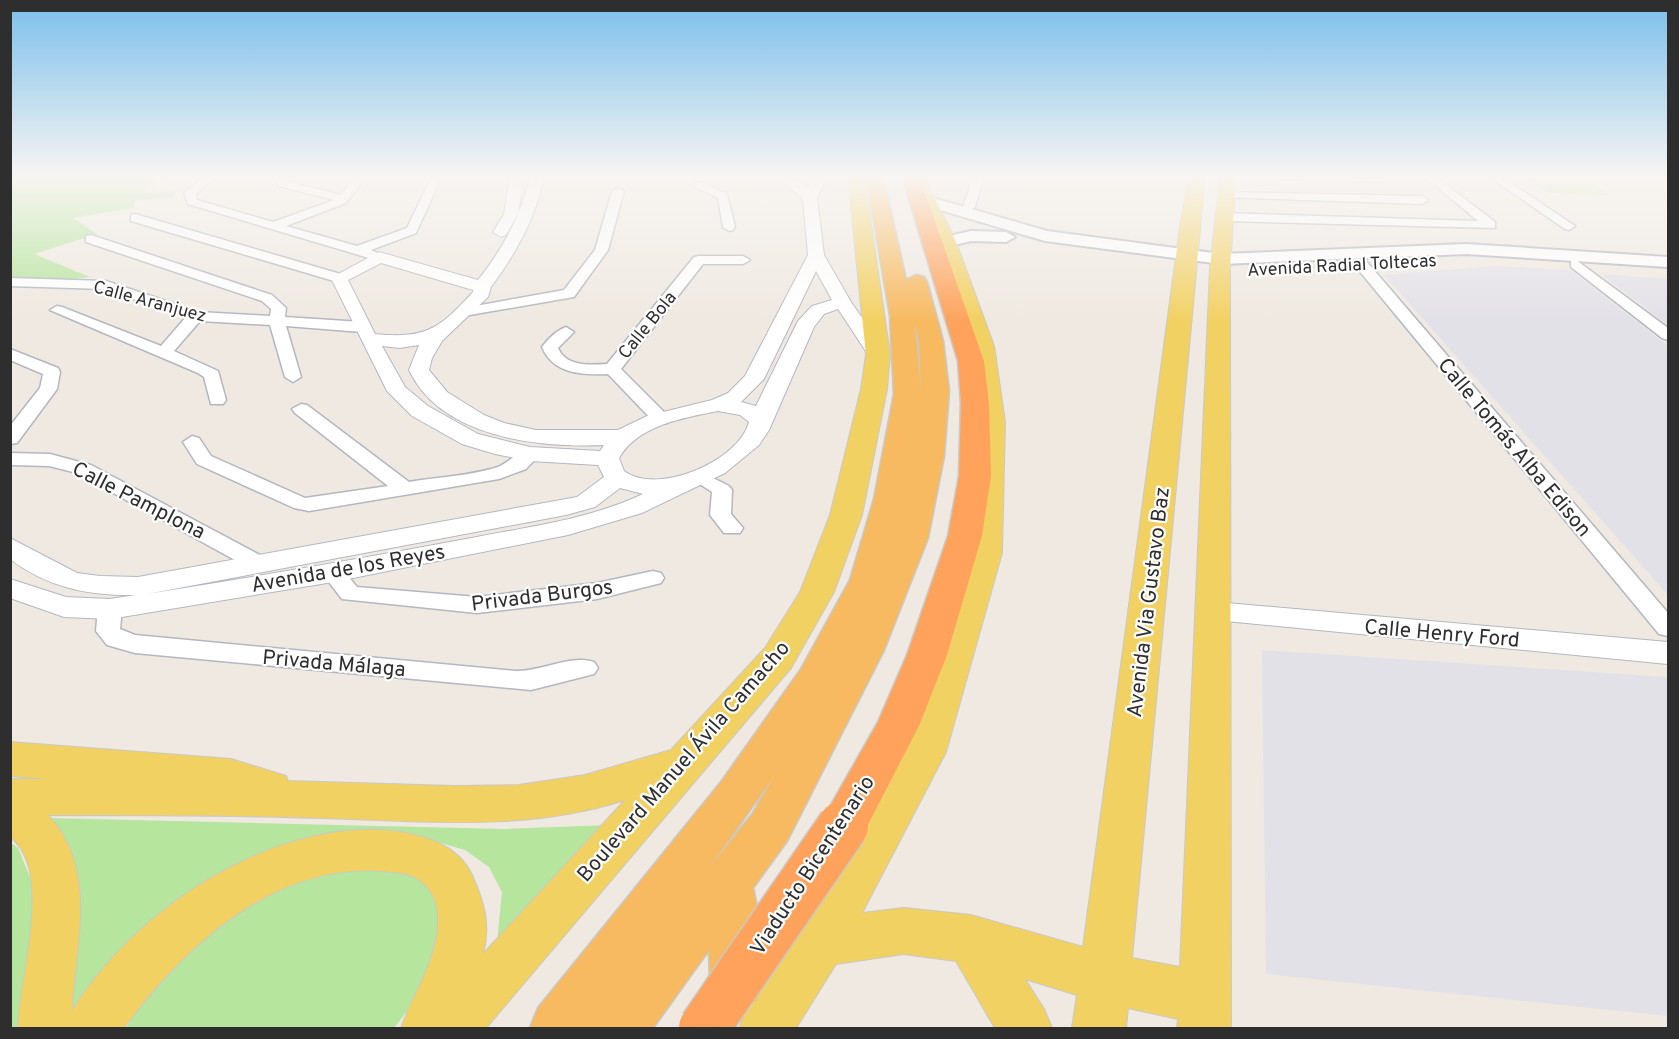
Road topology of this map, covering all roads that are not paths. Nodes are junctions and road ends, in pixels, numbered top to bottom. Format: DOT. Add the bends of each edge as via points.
graph roads {
  1 [pos="160,224"];
  2 [pos="268,224"];
  3 [pos="277,224"];
  4 [pos="415,224"];
  5 [pos="505,224"];
  6 [pos="521,224"];
  7 [pos="608,224"];
  8 [pos="813,224"];
  9 [pos="862,224"];
  10 [pos="884,224"];
  11 [pos="901,224"];
  12 [pos="929,224"];
  13 [pos="937,224"];
  14 [pos="1015,224"];
  15 [pos="1200,224"];
  16 [pos="1221,224"];
  17 [pos="1474,224"];
  18 [pos="1490,224"];
  19 [pos="273,226"];
  20 [pos="91,239"];
  21 [pos="946,242"];
  22 [pos="357,251"];
  23 [pos="816,255"];
  24 [pos="387,259"];
  25 [pos="743,260"];
  26 [pos="483,261"];
  27 [pos="1203,261"];
  28 [pos="1668,262"];
  29 [pos="1576,264"];
  30 [pos="1362,265"];
  31 [pos="467,268"];
  32 [pos="1668,272"];
  33 [pos="347,274"];
  34 [pos="446,275"];
  35 [pos="10,282"];
  36 [pos="482,287"];
  37 [pos="842,302"];
  38 [pos="57,310"];
  39 [pos="464,312"];
  40 [pos="197,316"];
  41 [pos="277,323"];
  42 [pos="566,332"];
  43 [pos="366,333"];
  44 [pos="1668,335"];
  45 [pos="435,337"];
  46 [pos="163,353"];
  47 [pos="10,354"];
  48 [pos="878,355"];
  49 [pos="612,369"];
  50 [pos="294,377"];
  51 [pos="216,400"];
  52 [pos="718,405"];
  53 [pos="301,409"];
  54 [pos="661,419"];
  55 [pos="760,420"];
  56 [pos="620,437"];
  57 [pos="10,439"];
  58 [pos="192,442"];
  59 [pos="530,454"];
  60 [pos="10,459"];
  61 [pos="612,468"];
  62 [pos="690,481"];
  63 [pos="406,490"];
  64 [pos="732,528"];
  65 [pos="10,546"];
  66 [pos="261,565"];
  67 [pos="333,573"];
  68 [pos="653,578"];
  69 [pos="10,588"];
  70 [pos="110,609"];
  71 [pos="1215,612"];
  72 [pos="1668,628"];
  73 [pos="1668,653"];
  74 [pos="585,668"];
  75 [pos="10,759"];
  76 [pos="683,763"];
  77 [pos="10,797"];
  78 [pos="294,799"];
  79 [pos="10,812"];
  80 [pos="727,883"];
  81 [pos="971,939"];
  82 [pos="821,942"];
  83 [pos="1104,978"];
  84 [pos="1205,1013"];
  85 [pos="45,1029"];
  86 [pos="92,1029"];
  87 [pos="428,1029"];
  88 [pos="451,1029"];
  89 [pos="558,1029"];
  90 [pos="619,1029"];
  91 [pos="704,1029"];
  92 [pos="732,1029"];
  93 [pos="766,1029"];
  94 [pos="1025,1029"];
  95 [pos="1099,1029"];
  1 -- 33 [label="street"];
  2 -- 19 [label="street"];
  3 -- 19 [label="street"];
  4 -- 22 [label="street" via="412,230"];
  5 -- 26 [label="street"];
  6 -- 36 [label="street"];
  7 -- 39 [label="street" via="601,250 569,294"];
  8 -- 23 [label="street"];
  9 -- 48 [label="main road, Boulevard Manuel Ávila Camacho"];
  10 -- 89 [label="highway, Boulevard Manuel Ávila Camacho" via="902,315 908,394 890,499 868,580 816,679 737,795"];
  11 -- 80 [label="highway" via="931,341 935,391 929,456 911,538 865,650 770,826"];
  12 -- 91 [label="highway, Viaducto Bicentenario, bridge" via="971,362 975,476 965,536 927,655 898,726 843,826"];
  13 -- 21 [label="main road"];
  14 -- 27 [label="main road, Avenida Radial Toltecas" via="1045,236"];
  15 -- 27 [label="main road, Avenida Via Gustavo Baz"];
  16 -- 27 [label="main road, Avenida Via Gustavo Baz"];
  17 -- 18 [label="street"];
  19 -- 22 [label="street"];
  20 -- 41 [label="street" via="267,298 279,308"];
  21 -- 27 [label="main road, Avenida Radial Toltecas" via="971,236 998,236"];
  21 -- 82 [label="main road" via="982,346 991,422 986,553 926,752"];
  22 -- 24 [label="street"];
  23 -- 37 [label="street"];
  23 -- 52 [label="street" via="754,379 735,397"];
  24 -- 33 [label="street"];
  24 -- 34 [label="street"];
  25 -- 49 [label="street, Calle Bola" via="699,256"];
  27 -- 28 [label="main road, Avenida Radial Toltecas" via="1466,249"];
  27 -- 30 [label="main road, Avenida Radial Toltecas" via="1256,271"];
  27 -- 71 [label="main road, Avenida Via Gustavo Baz"];
  27 -- 83 [label="main road, Avenida Via Gustavo Baz"];
  29 -- 30 [label="main road, Avenida Radial Toltecas" via="1480,260"];
  29 -- 32 [label="main road, Avenida Radial Toltecas"];
  29 -- 44 [label="street"];
  30 -- 72 [label="street, Calle Tomás Alba Edison"];
  31 -- 34 [label="street"];
  33 -- 43 [label="street"];
  34 -- 36 [label="street"];
  35 -- 40 [label="street, Calle Aranjuez" via="106,285"];
  36 -- 39 [label="street" via="482,293"];
  37 -- 48 [label="street"];
  37 -- 55 [label="street, Avenida de los Reyes" via="818,310 805,326"];
  38 -- 46 [label="street"];
  39 -- 45 [label="street"];
  40 -- 41 [label="street, Calle Aranjuez"];
  40 -- 46 [label="street"];
  41 -- 43 [label="street, Calle Aranjuez"];
  41 -- 50 [label="street"];
  42 -- 49 [label="street" via="550,347 554,357 577,368"];
  43 -- 45 [label="street" via="399,342"];
  43 -- 59 [label="street" via="397,391 420,411 470,440"];
  45 -- 56 [label="street" via="420,360 423,381 439,397 474,419 491,428 535,438"];
  46 -- 51 [label="street" via="209,372"];
  47 -- 57 [label="street" via="52,372 48,389"];
  48 -- 76 [label="main road, Boulevard Manuel Ávila Camacho" via="846,515 817,592 778,658"];
  49 -- 54 [label="street, Calle Bola"];
  52 -- 54 [label="street"];
  52 -- 55 [label="street" via="747,410"];
  53 -- 63 [label="street"];
  54 -- 56 [label="street"];
  55 -- 62 [label="street, Avenida de los Reyes" via="760,429 748,444"];
  56 -- 61 [label="street"];
  58 -- 63 [label="street" via="204,460 301,504"];
  59 -- 61 [label="street"];
  59 -- 63 [label="street" via="519,465 499,473"];
  60 -- 66 [label="street, Calle Pamplona" via="50,460 84,468"];
  61 -- 62 [label="street" via="642,486"];
  61 -- 66 [label="street, Avenida de los Reyes" via="586,502"];
  62 -- 64 [label="street" via="722,490 720,515"];
  62 -- 67 [label="street, Avenida de los Reyes" via="604,518"];
  65 -- 66 [label="street, Avenida de los Reyes" via="38,568 77,584 103,587 138,586"];
  67 -- 68 [label="street, Privada Burgos" via="350,594 477,605 597,591"];
  67 -- 70 [label="street, Avenida de los Reyes"];
  69 -- 70 [label="street, Avenida de los Reyes" via="64,607"];
  70 -- 74 [label="street, Privada Málaga" via="108,631 116,639 135,644 531,681"];
  71 -- 73 [label="street, Calle Henry Ford"];
  71 -- 84 [label="main road, Avenida Via Gustavo Baz"];
  75 -- 78 [label="main road" via="231,776"];
  76 -- 78 [label="main road" via="621,785 541,801 432,804"];
  76 -- 88 [label="main road, Boulevard Manuel Ávila Camacho"];
  77 -- 78 [label="main road"];
  79 -- 85 [label="main road" via="41,836 53,861 59,896"];
  80 -- 90 [label="highway"];
  80 -- 92 [label="highway" via="737,962"];
  81 -- 82 [label="main road" via="904,931"];
  81 -- 83 [label="main road"];
  81 -- 94 [label="main road"];
  82 -- 93 [label="main road"];
  83 -- 84 [label="main road"];
  83 -- 95 [label="main road, Avenida Via Gustavo Baz"];
  86 -- 87 [label="main road" via="118,990 152,953 208,906 260,876 309,858 362,850 405,852 437,865 455,888 463,920 455,962"];
}
